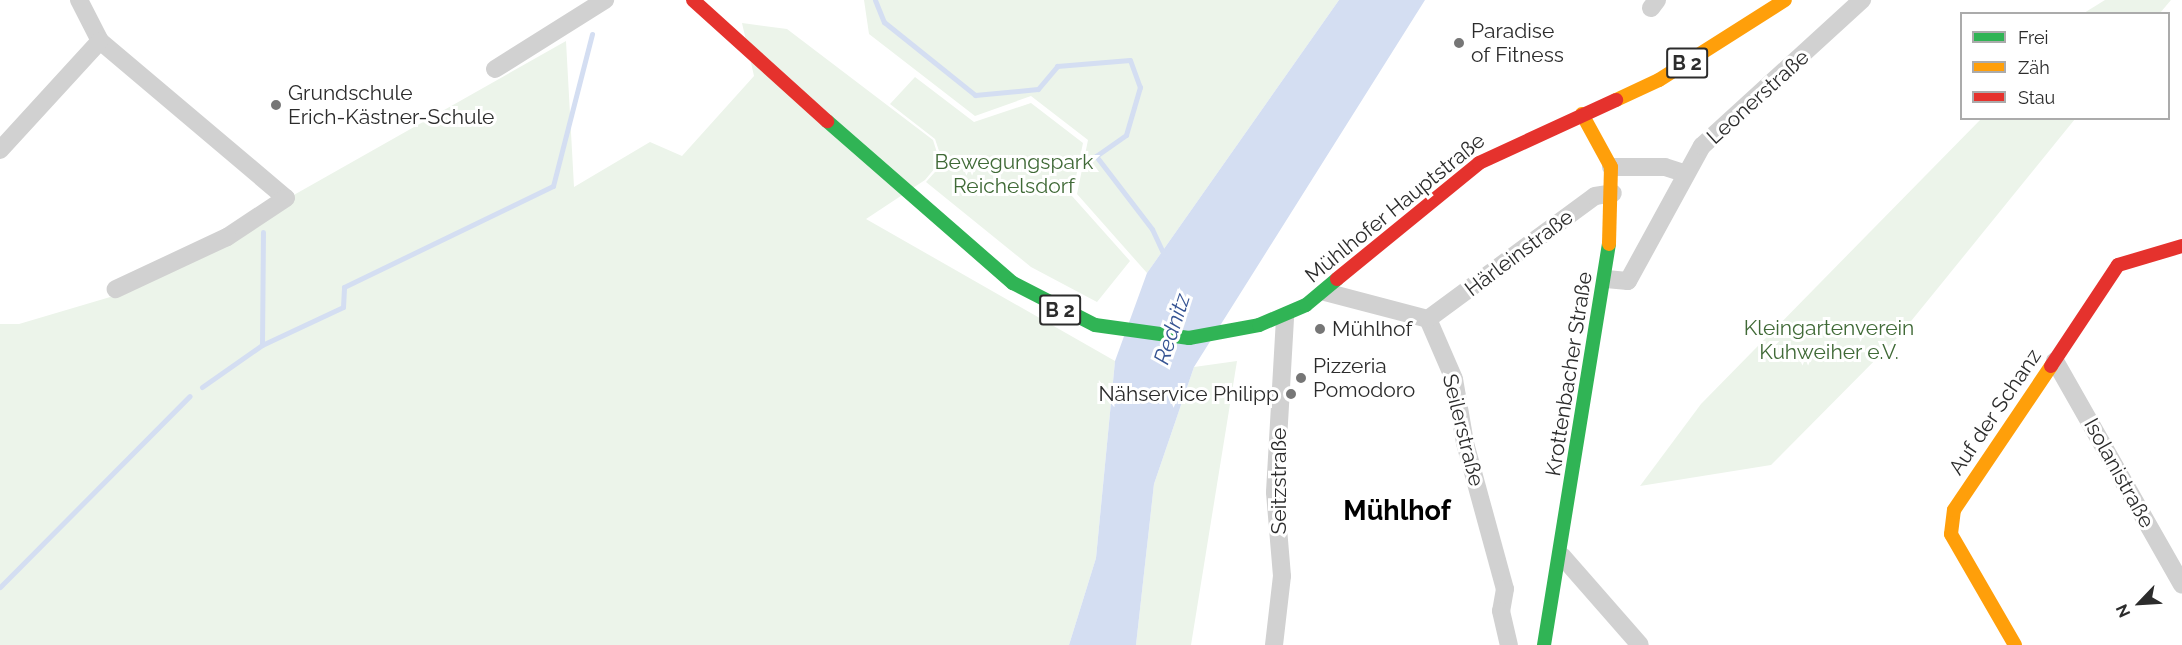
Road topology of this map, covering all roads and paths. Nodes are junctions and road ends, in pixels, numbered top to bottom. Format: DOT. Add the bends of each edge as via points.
graph roads {
  1 [pos="79,0"];
  2 [pos="605,0"];
  3 [pos="693,0"];
  4 [pos="1785,0"];
  5 [pos="1862,0"];
  6 [pos="100,41"];
  7 [pos="495,69"];
  8 [pos="1582,114"];
  9 [pos="0,150"];
  10 [pos="1611,166"];
  11 [pos="1686,174"];
  12 [pos="1613,193"];
  13 [pos="2182,246"];
  14 [pos="1606,279"];
  15 [pos="116,289"];
  16 [pos="1325,292"];
  17 [pos="1285,317"];
  18 [pos="1428,319"];
  19 [pos="2055,361"];
  20 [pos="1562,556"];
  21 [pos="2182,585"];
  22 [pos="1274,645"];
  23 [pos="1509,645"];
  24 [pos="1544,645"];
  25 [pos="1640,645"];
  26 [pos="2015,645"];
  1 -- 6 [label="street"];
  2 -- 7 [label="street"];
  3 -- 17 [label="main road, B 2" via="1005,278 1085,321 1163,338 1208,337"];
  4 -- 8 [label="main road, Mühlhofer Hauptstraße / B 2" via="1659,80"];
  5 -- 11 [label="street, Leonerstraße" via="1702,146"];
  6 -- 9 [label="street"];
  6 -- 15 [label="street" via="286,198 227,237"];
  8 -- 10 [label="main road, Krottenbacher Straße"];
  8 -- 16 [label="main road, Mühlhofer Hauptstraße / B 2" via="1479,163"];
  10 -- 11 [label="street" via="1665,167"];
  10 -- 12 [label="main road, Krottenbacher Straße"];
  11 -- 14 [label="street, Leonerstraße" via="1628,281"];
  12 -- 14 [label="main road, Krottenbacher Straße"];
  12 -- 18 [label="street, Härleinstraße" via="1595,196"];
  13 -- 19 [label="main road, Auf der Schanz" via="2118,265"];
  14 -- 20 [label="main road, Krottenbacher Straße"];
  16 -- 17 [label="main road, Mühlhofer Hauptstraße / B 2"];
  16 -- 18 [label="street"];
  17 -- 22 [label="street, Seitzstraße" via="1275,492 1282,576"];
  18 -- 23 [label="street, Seilerstraße" via="1454,379 1465,443 1505,589 1501,611"];
  19 -- 21 [label="street, Isolanistraße"];
  19 -- 26 [label="main road, Auf der Schanz" via="1953,518 1951,534"];
  20 -- 24 [label="main road, Krottenbacher Straße"];
  20 -- 25 [label="street"];
}
